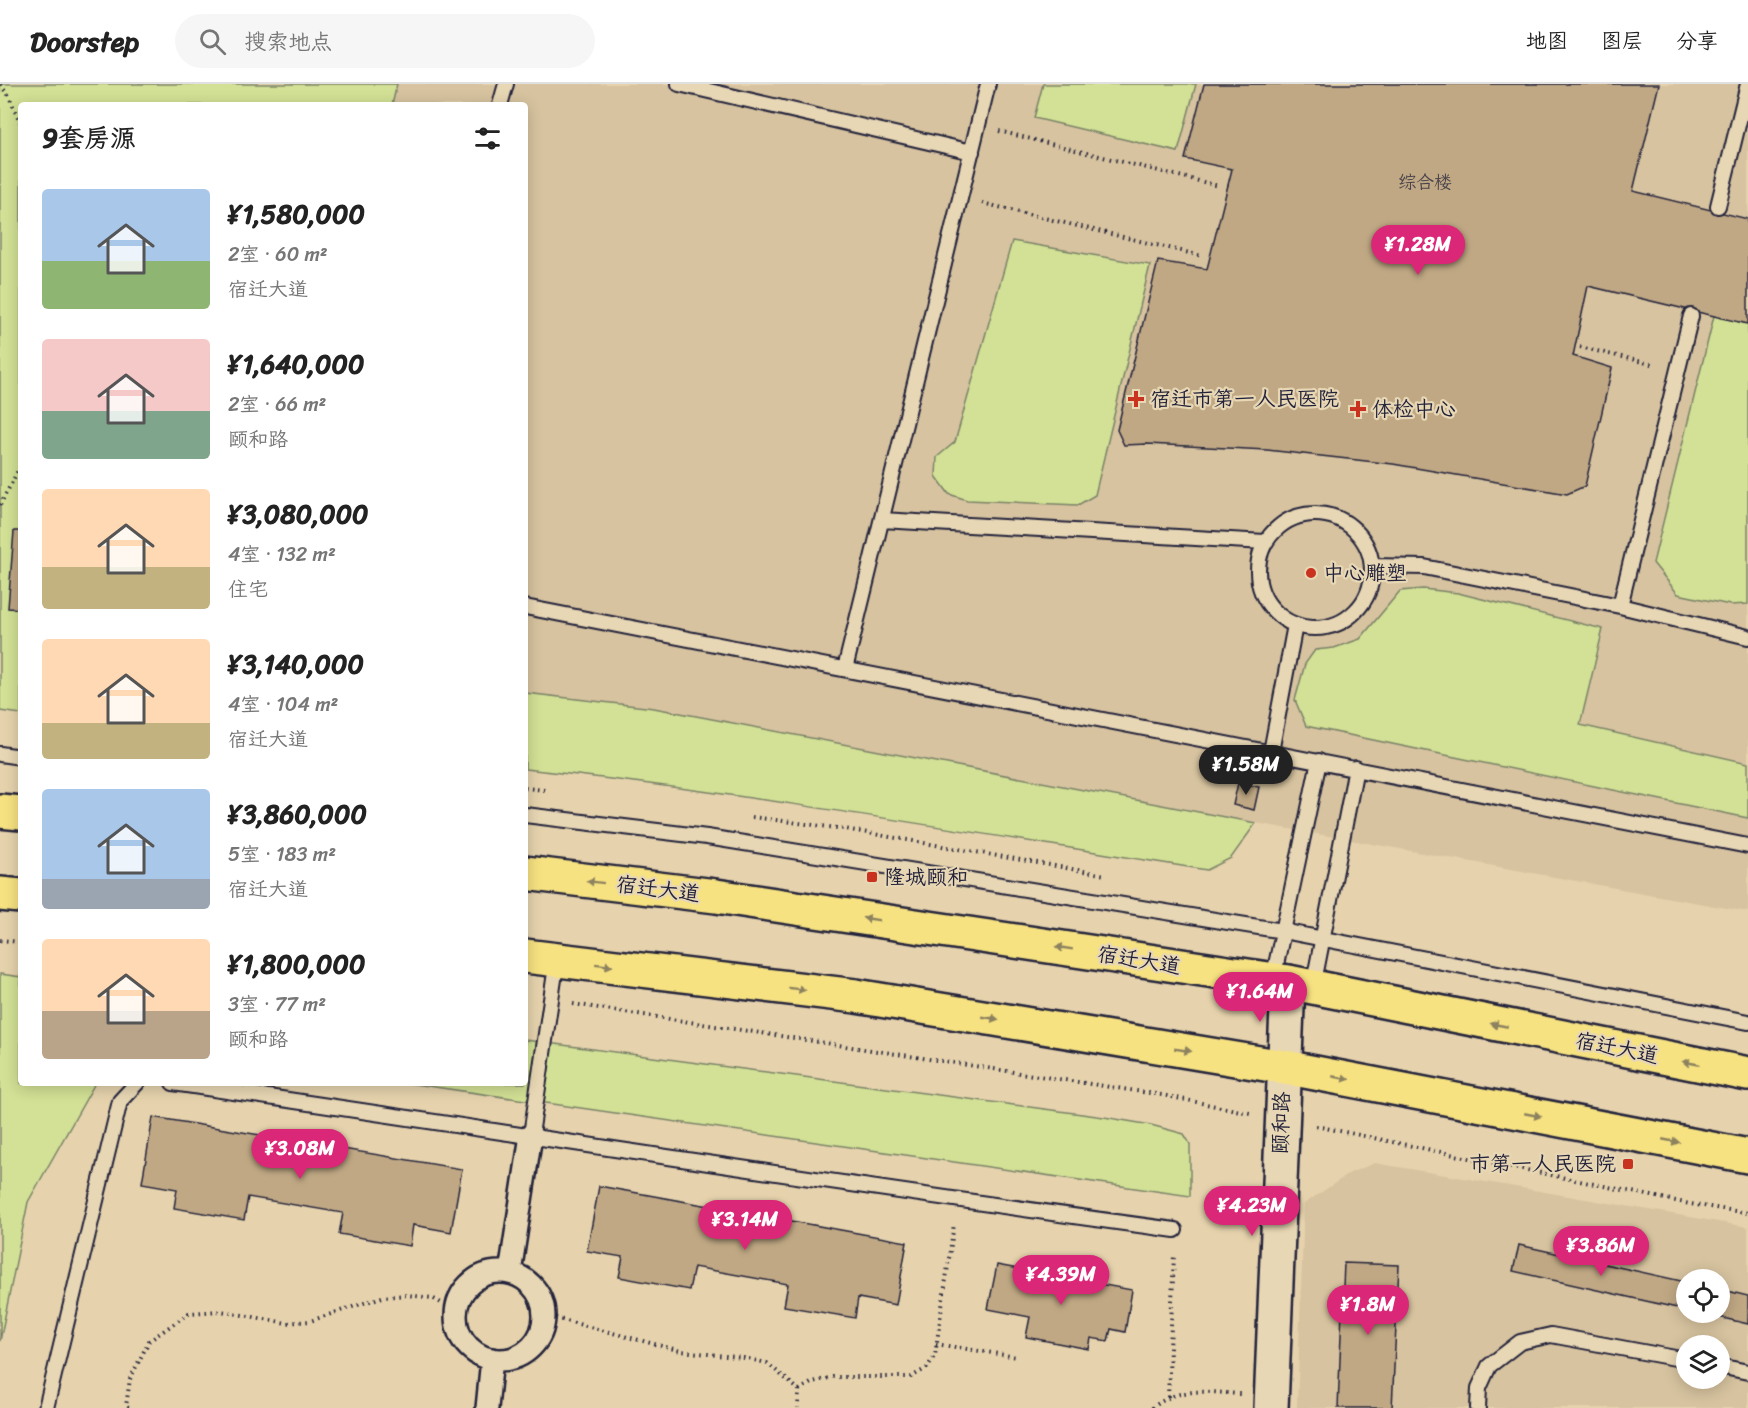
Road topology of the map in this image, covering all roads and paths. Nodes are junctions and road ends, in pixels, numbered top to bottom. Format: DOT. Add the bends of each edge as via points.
graph roads {
  1 [pos="506,84"];
  2 [pos="679,84"];
  3 [pos="988,84"];
  4 [pos="1748,84"];
  5 [pos="0,85"];
  6 [pos="501,102"];
  7 [pos="18,117"];
  8 [pos="978,126"];
  9 [pos="972,152"];
  10 [pos="1219,186"];
  11 [pos="960,197"];
  12 [pos="1718,206"];
  13 [pos="1202,256"];
  14 [pos="1691,316"];
  15 [pos="1580,347"];
  16 [pos="1678,370"];
  17 [pos="18,471"];
  18 [pos="0,505"];
  19 [pos="882,520"];
  20 [pos="1265,542"];
  21 [pos="1372,566"];
  22 [pos="1620,606"];
  23 [pos="528,608"];
  24 [pos="1295,624"];
  25 [pos="1748,637"];
  26 [pos="845,669"];
  27 [pos="1271,752"];
  28 [pos="0,754"];
  29 [pos="18,757"];
  30 [pos="1319,761"];
  31 [pos="1356,768"];
  32 [pos="0,810"];
  33 [pos="18,813"];
  34 [pos="528,815"];
  35 [pos="1748,846"];
  36 [pos="528,873"];
  37 [pos="0,894"];
  38 [pos="18,896"];
  39 [pos="1283,931"];
  40 [pos="1322,939"];
  41 [pos="0,940"];
  42 [pos="18,942"];
  43 [pos="528,956"];
  44 [pos="557,960"];
  45 [pos="1291,983"];
  46 [pos="551,1001"];
  47 [pos="1748,1022"];
  48 [pos="1284,1067"];
  49 [pos="1748,1074"];
  50 [pos="134,1086"];
  51 [pos="194,1086"];
  52 [pos="1282,1119"];
  53 [pos="531,1135"];
  54 [pos="1748,1156"];
  55 [pos="958,1201"];
  56 [pos="1748,1213"];
  57 [pos="1174,1230"];
  58 [pos="510,1273"];
  59 [pos="456,1311"];
  60 [pos="544,1315"];
  61 [pos="936,1344"];
  62 [pos="1017,1357"];
  63 [pos="1676,1358"];
  64 [pos="492,1359"];
  65 [pos="1730,1368"];
  66 [pos="1748,1372"];
  67 [pos="799,1390"];
  68 [pos="1168,1397"];
  69 [pos="1271,1402"];
  70 [pos="46,1408"];
  71 [pos="128,1408"];
  72 [pos="487,1408"];
  73 [pos="798,1408"];
  74 [pos="1152,1408"];
  75 [pos="1478,1408"];
  1 -- 6 [label="lane"];
  2 -- 9 [label="lane"];
  3 -- 8 [label="lane"];
  4 -- 12 [label="lane"];
  5 -- 7 [label="path"];
  8 -- 9 [label="lane"];
  8 -- 10 [label="path"];
  9 -- 11 [label="lane"];
  11 -- 13 [label="path"];
  11 -- 19 [label="lane"];
  14 -- 16 [label="lane"];
  15 -- 16 [label="path"];
  16 -- 22 [label="lane"];
  17 -- 18 [label="path"];
  19 -- 20 [label="lane"];
  19 -- 26 [label="lane"];
  20 -- 21 [label="lane" via="1276,528 1292,518 1328,515 1358,534 1368,549"];
  20 -- 24 [label="lane" via="1258,561 1258,581 1271,607"];
  21 -- 22 [label="lane" via="1424,567"];
  21 -- 24 [label="lane" via="1363,601 1351,615 1334,625 1315,628"];
  22 -- 25 [label="lane"];
  23 -- 26 [label="lane"];
  24 -- 27 [label="lane"];
  26 -- 27 [label="lane"];
  27 -- 30 [label="lane"];
  28 -- 29 [label="lane"];
  30 -- 31 [label="lane"];
  30 -- 39 [label="lane"];
  31 -- 35 [label="lane"];
  31 -- 40 [label="lane"];
  32 -- 33 [label="main road"];
  34 -- 39 [label="lane" via="707,837"];
  45 -- 36 [label="main road, 宿迁大道, one-way" via="716,896"];
  37 -- 38 [label="main road"];
  39 -- 40 [label="lane"];
  39 -- 45 [label="lane"];
  40 -- 45 [label="lane"];
  40 -- 47 [label="lane"];
  41 -- 42 [label="path"];
  43 -- 44 [label="main road"];
  44 -- 46 [label="lane"];
  44 -- 48 [label="main road, one-way" via="856,996"];
  45 -- 48 [label="street, 颐和路"];
  49 -- 45 [label="main road, 宿迁大道, one-way"];
  46 -- 52 [label="path" via="1162,1095"];
  46 -- 53 [label="lane"];
  48 -- 52 [label="street, 颐和路"];
  48 -- 54 [label="main road, one-way"];
  50 -- 70 [label="lane" via="120,1101"];
  51 -- 53 [label="lane"];
  52 -- 56 [label="path"];
  52 -- 69 [label="street, 颐和路"];
  53 -- 55 [label="lane"];
  53 -- 58 [label="street"];
  55 -- 57 [label="lane"];
  55 -- 61 [label="path"];
  57 -- 68 [label="path"];
  58 -- 59 [label="street" via="481,1276 460,1297"];
  58 -- 60 [label="street" via="534,1288"];
  59 -- 64 [label="street" via="456,1326 462,1340 472,1351"];
  59 -- 71 [label="path" via="432,1298 407,1295 382,1297 310,1321 287,1323 221,1311 189,1313 149,1341 130,1378"];
  60 -- 64 [label="street" via="536,1342 526,1352 513,1358"];
  60 -- 67 [label="path" via="681,1351 767,1363"];
  61 -- 62 [label="path"];
  61 -- 67 [label="path" via="927,1368 911,1377 833,1377"];
  63 -- 75 [label="lane" via="1551,1335 1520,1342 1489,1366 1479,1388"];
  64 -- 72 [label="street"];
  65 -- 66 [label="lane"];
  67 -- 73 [label="path"];
  68 -- 69 [label="path" via="1192,1391"];
  68 -- 74 [label="path"];
}
